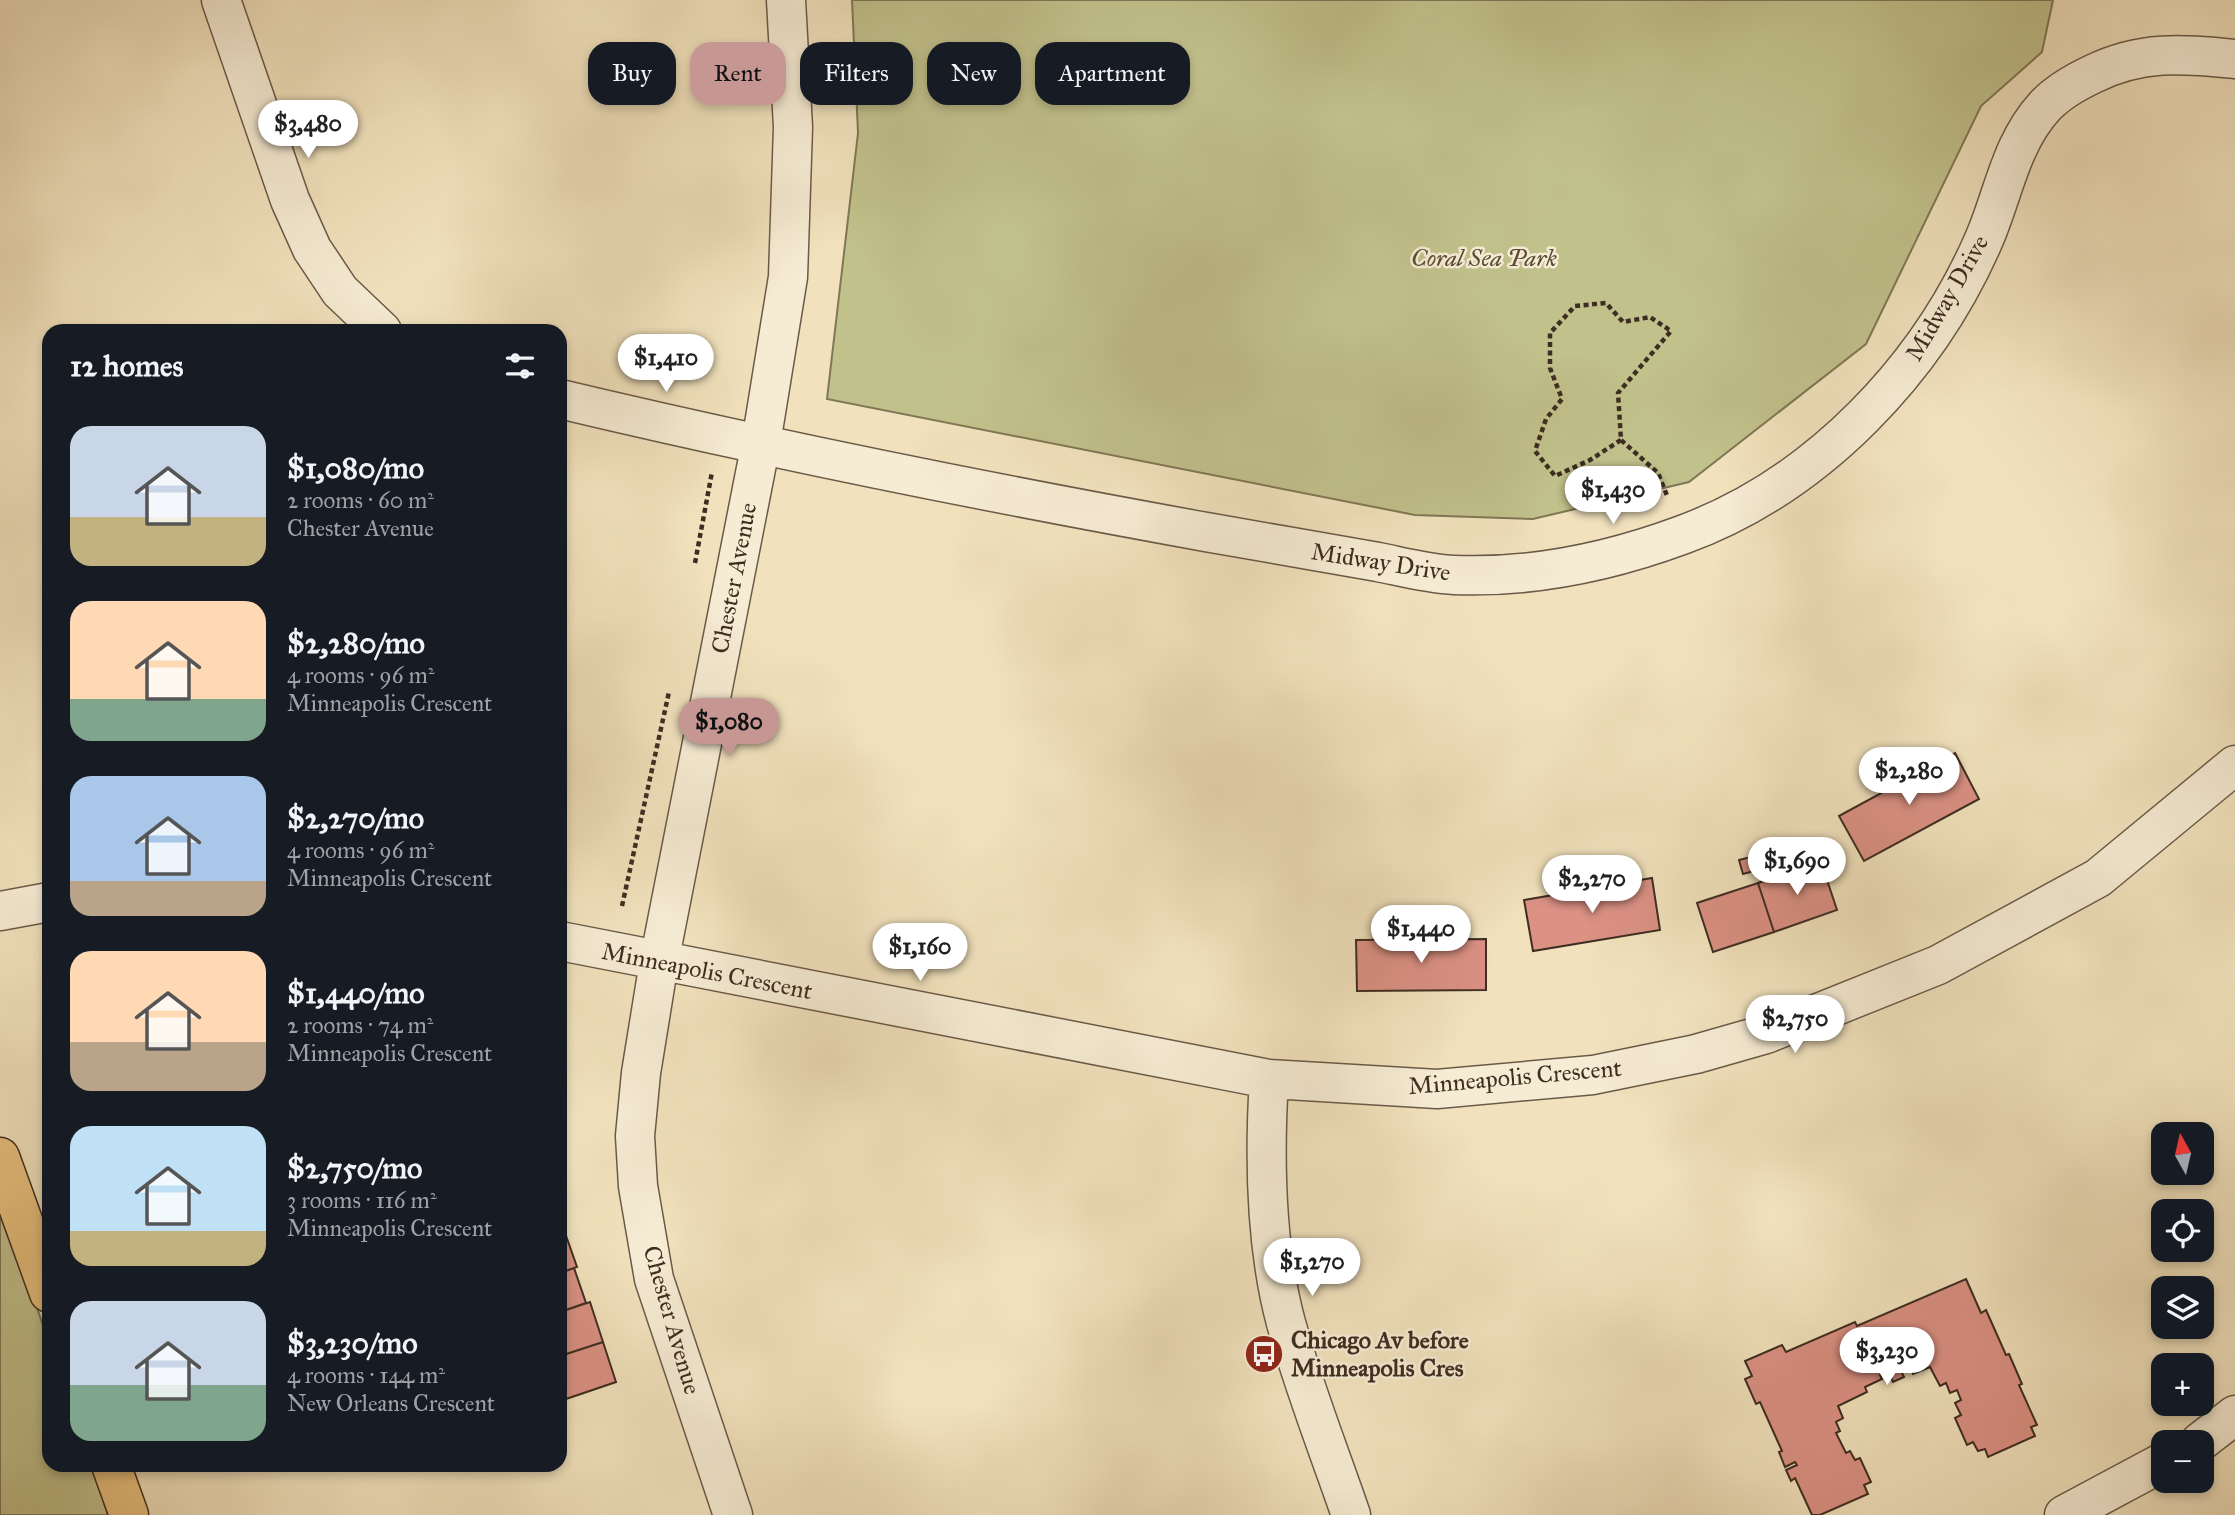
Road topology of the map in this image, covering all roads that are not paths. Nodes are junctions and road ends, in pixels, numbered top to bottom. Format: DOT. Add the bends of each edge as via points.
graph roads {
  1 [pos="221,0"];
  2 [pos="786,0"];
  3 [pos="2235,59"];
  4 [pos="375,324"];
  5 [pos="567,401"];
  6 [pos="761,443"];
  7 [pos="2235,765"];
  8 [pos="42,903"];
  9 [pos="0,911"];
  10 [pos="567,942"];
  11 [pos="659,962"];
  12 [pos="1269,1079"];
  13 [pos="0,1157"];
  14 [pos="42,1274"];
  15 [pos="2235,1415"];
  16 [pos="2214,1431"];
  17 [pos="2151,1468"];
  18 [pos="114,1472"];
  19 [pos="129,1515"];
  20 [pos="733,1515"];
  21 [pos="1351,1515"];
  22 [pos="2064,1515"];
  1 -- 4 [label="street" via="290,200 312,249 340,291"];
  2 -- 6 [label="street, Chester Avenue" via="793,127 788,277"];
  3 -- 6 [label="street, Midway Drive" via="2173,54 2118,62 2077,81 2048,102 2018,145 1985,236 1957,290 1925,344 1891,386 1813,462 1768,494 1730,516 1617,556 1554,570 1452,575 1092,511"];
  5 -- 6 [label="street, Midway Drive"];
  6 -- 11 [label="street, Chester Avenue"];
  7 -- 12 [label="street, Minneapolis Crescent" via="2087,884 1938,965 1766,1034 1593,1075 1437,1089"];
  8 -- 9 [label="street"];
  10 -- 11 [label="street, Minneapolis Crescent"];
  11 -- 12 [label="street, Minneapolis Crescent"];
  11 -- 20 [label="street, Chester Avenue" via="635,1136 638,1186 654,1279"];
  12 -- 21 [label="street" via="1267,1184 1286,1321"];
  13 -- 14 [label="main road"];
  15 -- 16 [label="street"];
  17 -- 22 [label="street"];
  18 -- 19 [label="main road"];
}
